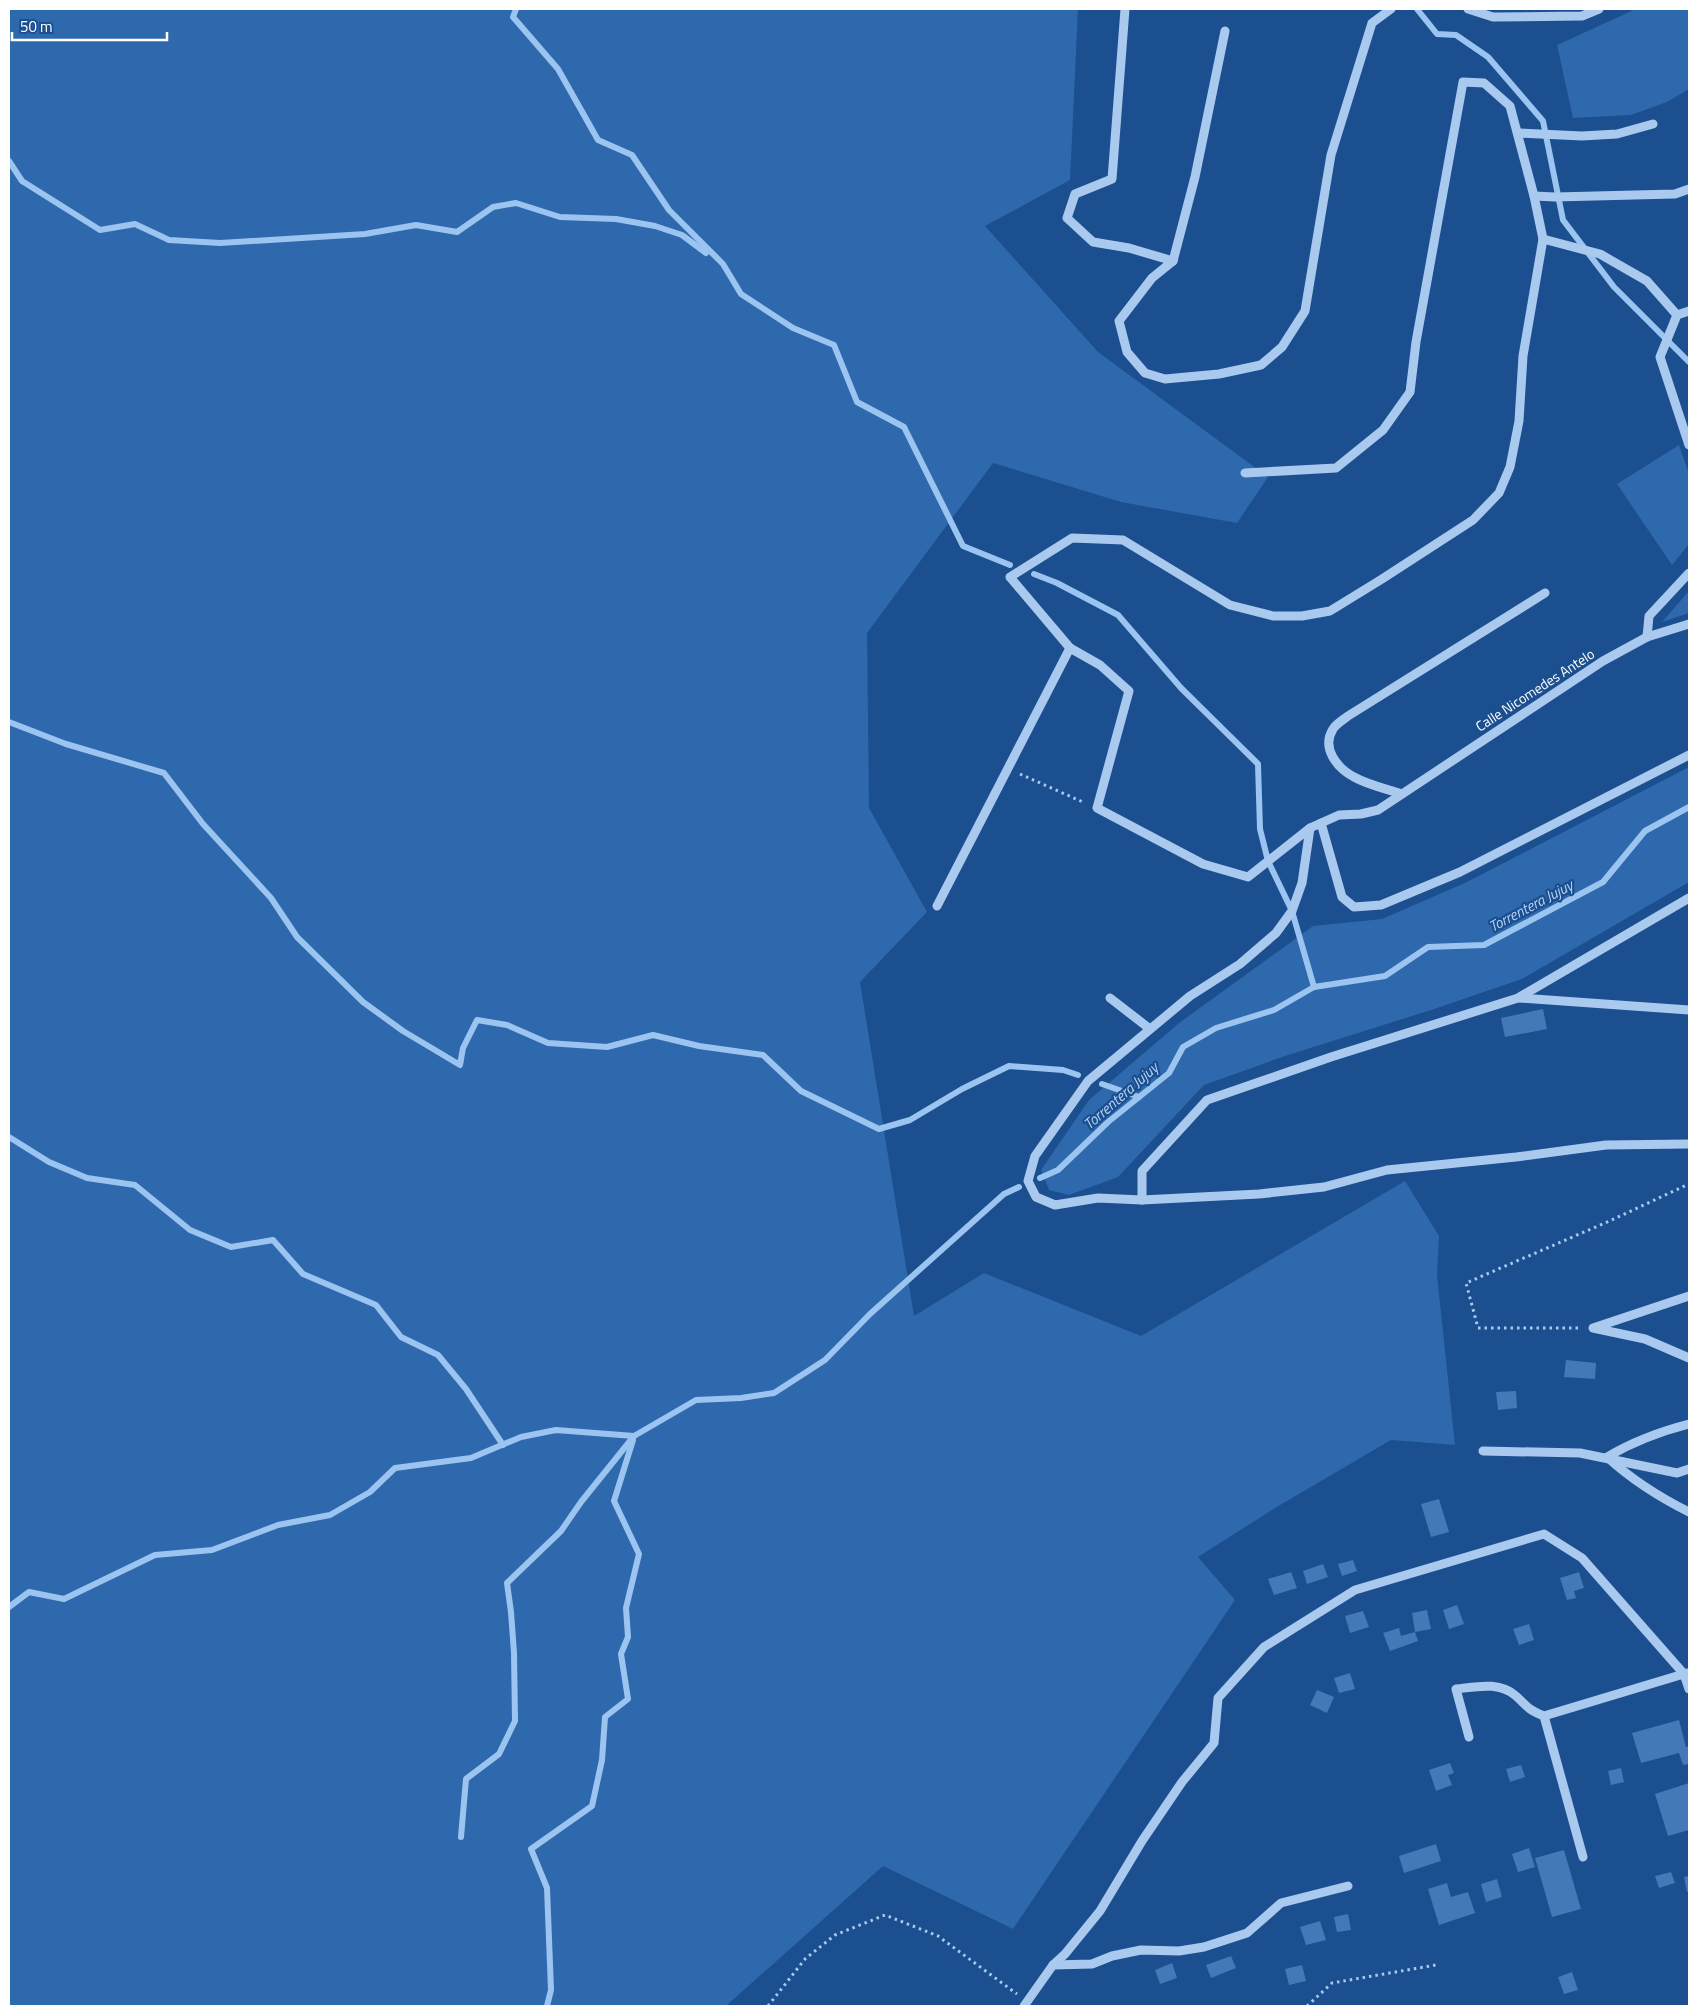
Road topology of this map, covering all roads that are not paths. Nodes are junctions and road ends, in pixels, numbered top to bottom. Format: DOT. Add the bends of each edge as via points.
graph roads {
  1 [pos="1124,9"];
  2 [pos="1391,9"];
  3 [pos="1468,9"];
  4 [pos="1599,9"];
  5 [pos="1225,31"];
  6 [pos="1652,124"];
  7 [pos="1518,133"];
  8 [pos="1689,188"];
  9 [pos="1534,196"];
  10 [pos="1543,240"];
  11 [pos="1173,261"];
  12 [pos="1689,311"];
  13 [pos="1677,315"];
  14 [pos="1689,445"];
  15 [pos="1245,473"];
  16 [pos="1689,572"];
  17 [pos="1545,593"];
  18 [pos="1689,624"];
  19 [pos="1648,637"];
  20 [pos="1070,648"];
  21 [pos="1689,755"];
  22 [pos="1402,794"];
  23 [pos="1321,823"];
  24 [pos="1310,828"];
  25 [pos="1689,898"];
  26 [pos="937,906"];
  27 [pos="1110,998"];
  28 [pos="1518,998"];
  29 [pos="1689,1010"];
  30 [pos="1150,1030"];
  31 [pos="1689,1144"];
  32 [pos="1142,1200"];
  33 [pos="1689,1296"];
  34 [pos="1689,1358"];
  35 [pos="1689,1424"];
  36 [pos="1483,1451"];
  37 [pos="1607,1457"];
  38 [pos="1689,1469"];
  39 [pos="1689,1512"];
  40 [pos="1687,1673"];
  41 [pos="1689,1689"];
  42 [pos="1544,1716"];
  43 [pos="1469,1737"];
  44 [pos="1583,1856"];
  45 [pos="1348,1886"];
  46 [pos="1053,1965"];
  47 [pos="1026,2004"];
  1 -- 11 [label="street" via="1112,179 1075,194 1067,218 1093,242"];
  2 -- 11 [label="street" via="1372,23 1331,154 1305,311 1282,347 1261,365 1219,374 1165,379 1145,373 1127,352 1119,321 1152,278"];
  3 -- 4 [label="street" via="1493,17 1582,16"];
  5 -- 11 [label="street" via="1195,177"];
  6 -- 7 [label="street" via="1616,134"];
  7 -- 9 [label="street"];
  7 -- 15 [label="street" via="1510,106 1484,82 1464,82 1416,342 1410,392 1383,430 1336,468"];
  8 -- 9 [label="street" via="1675,194"];
  9 -- 10 [label="street"];
  10 -- 13 [label="street" via="1600,254 1647,282"];
  10 -- 20 [label="street" via="1523,356 1520,421 1510,467 1499,493 1473,520 1330,611 1302,616 1273,616 1230,605 1123,540 1072,538 1010,577"];
  12 -- 13 [label="street"];
  13 -- 14 [label="street" via="1660,357"];
  16 -- 19 [label="street" via="1649,616"];
  17 -- 22 [label="street" via="1334,727 1329,738 1330,751 1337,764 1354,778"];
  18 -- 19 [label="street, Calle Nicomedes Antelo"];
  19 -- 22 [label="street, Calle Nicomedes Antelo" via="1603,661"];
  20 -- 24 [label="street, Calle Nicomedes Antelo" via="1100,665 1129,691 1097,808 1203,864 1248,877"];
  20 -- 26 [label="street"];
  21 -- 23 [label="street" via="1460,872 1381,905 1354,907 1342,897"];
  22 -- 23 [label="street, Calle Nicomedes Antelo" via="1378,810 1339,815"];
  23 -- 24 [label="street, Calle Nicomedes Antelo"];
  24 -- 30 [label="street" via="1302,884 1292,910 1276,934 1240,964 1190,996"];
  25 -- 28 [label="street"];
  27 -- 30 [label="street"];
  28 -- 29 [label="street"];
  28 -- 32 [label="street" via="1207,1100 1142,1171"];
  30 -- 32 [label="street" via="1088,1081 1035,1156 1028,1181 1036,1197 1055,1205 1098,1198"];
  31 -- 32 [label="street" via="1606,1145 1387,1170 1324,1187"];
  33 -- 34 [label="street" via="1593,1328 1645,1338"];
  35 -- 37 [label="street" via="1631,1443"];
  36 -- 37 [label="street" via="1580,1453"];
  37 -- 38 [label="street" via="1677,1473"];
  37 -- 39 [label="street" via="1659,1497"];
  40 -- 41 [label="street"];
  40 -- 42 [label="street"];
  40 -- 46 [label="street" via="1582,1558 1544,1534 1355,1590 1264,1647 1218,1698 1214,1743 1182,1782 1100,1911"];
  42 -- 43 [label="street" via="1497,1686 1456,1689"];
  42 -- 44 [label="street"];
  45 -- 46 [label="street" via="1281,1903 1247,1933 1204,1946 1179,1951 1141,1950 1092,1964"];
  46 -- 47 [label="street"];
}
